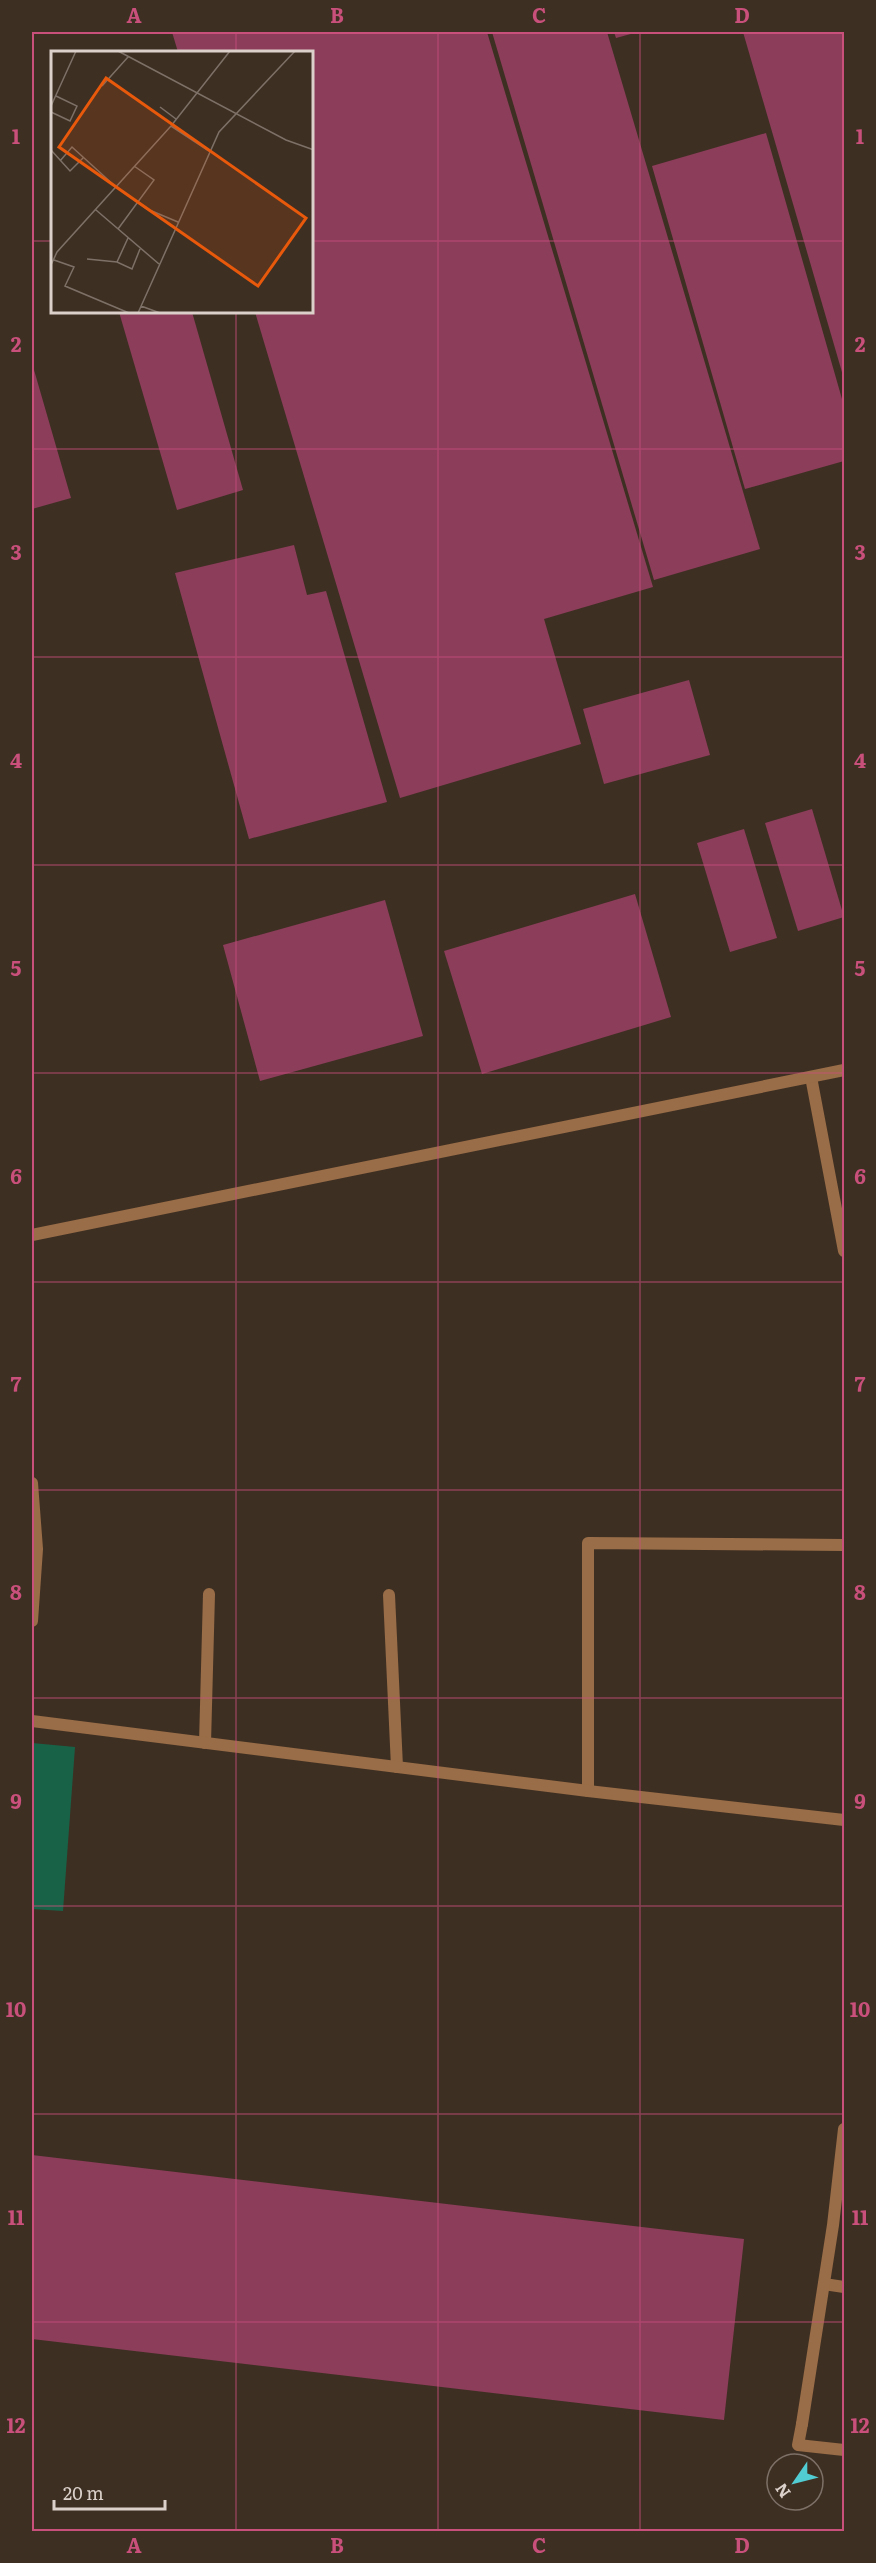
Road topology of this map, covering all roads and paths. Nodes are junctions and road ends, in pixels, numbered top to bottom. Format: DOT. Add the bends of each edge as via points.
graph roads {
  1 [pos="844,1070"];
  2 [pos="811,1077"];
  3 [pos="32,1235"];
  4 [pos="844,1251"];
  5 [pos="32,1483"];
  6 [pos="844,1545"];
  7 [pos="209,1594"];
  8 [pos="389,1594"];
  9 [pos="32,1621"];
  10 [pos="32,1721"];
  11 [pos="204,1743"];
  12 [pos="397,1767"];
  13 [pos="588,1791"];
  14 [pos="844,1820"];
  15 [pos="844,2129"];
  16 [pos="824,2284"];
  17 [pos="844,2287"];
  18 [pos="844,2450"];
  1 -- 2 [label="street"];
  2 -- 3 [label="street"];
  2 -- 4 [label="street"];
  5 -- 9 [label="street" via="37,1549"];
  6 -- 13 [label="street" via="588,1544"];
  7 -- 11 [label="street"];
  8 -- 12 [label="street"];
  10 -- 11 [label="street"];
  11 -- 12 [label="street"];
  12 -- 13 [label="street"];
  13 -- 14 [label="street"];
  15 -- 16 [label="street"];
  16 -- 17 [label="street"];
  16 -- 18 [label="street" via="798,2445"];
}
